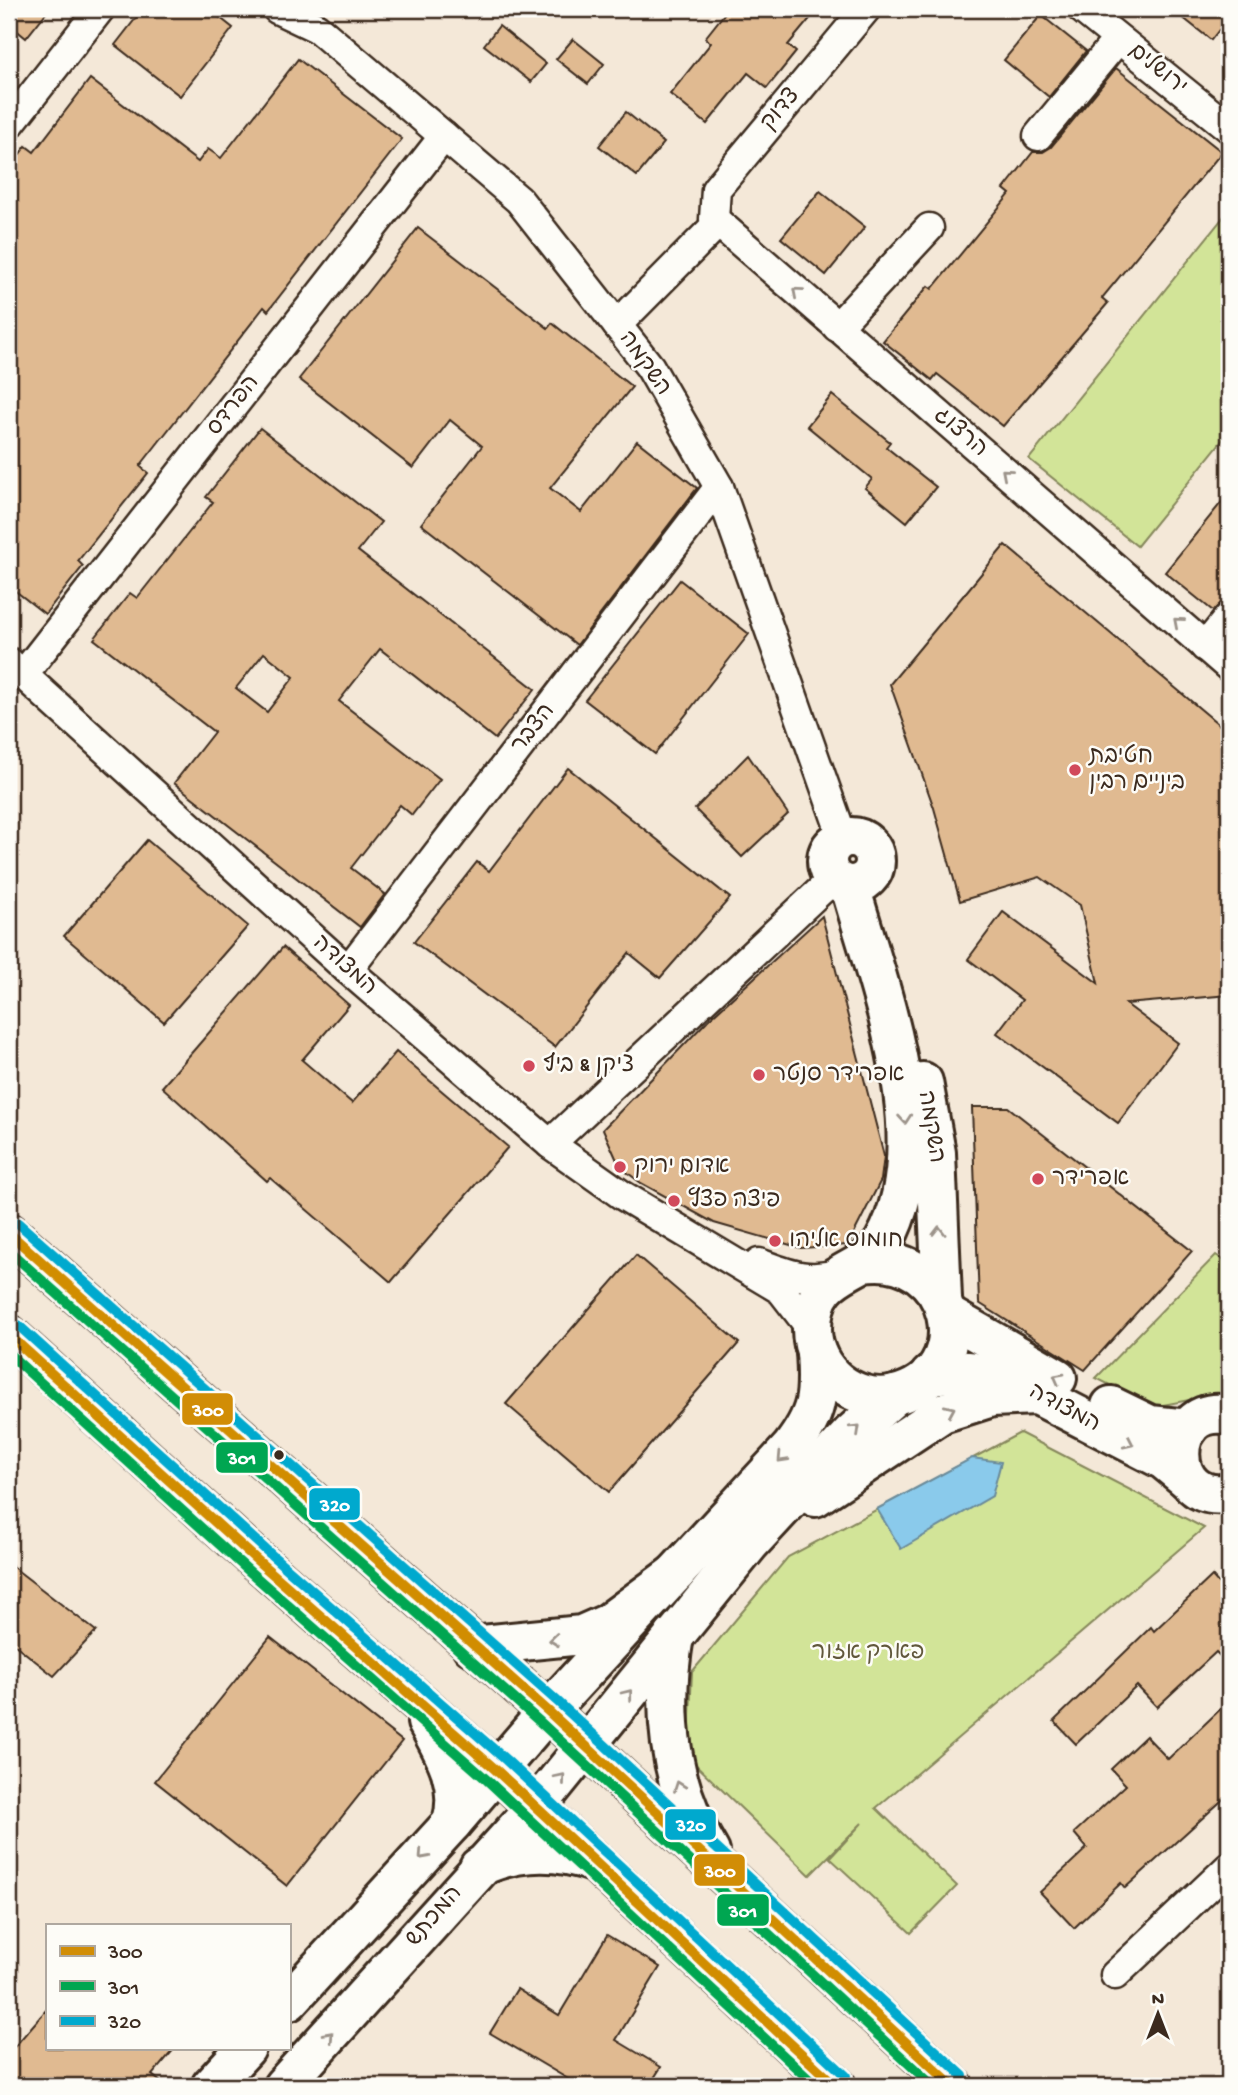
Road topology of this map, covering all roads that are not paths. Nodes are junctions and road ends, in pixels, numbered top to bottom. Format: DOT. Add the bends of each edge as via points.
graph roads {
  1 [pos="100,9"];
  2 [pos="277,9"];
  3 [pos="866,9"];
  4 [pos="1082,9"];
  5 [pos="1118,39"];
  6 [pos="9,125"];
  7 [pos="1229,128"];
  8 [pos="444,136"];
  9 [pos="1038,136"];
  10 [pos="716,221"];
  11 [pos="929,228"];
  12 [pos="617,325"];
  13 [pos="837,327"];
  14 [pos="719,488"];
  15 [pos="1229,617"];
  16 [pos="1205,646"];
  17 [pos="1229,667"];
  18 [pos="16,669"];
  19 [pos="843,838"];
  20 [pos="850,881"];
  21 [pos="348,970"];
  22 [pos="550,1144"];
  23 [pos="9,1233"];
  24 [pos="701,1242"];
  25 [pos="851,1268"];
  26 [pos="945,1307"];
  27 [pos="9,1335"];
  28 [pos="814,1341"];
  29 [pos="930,1375"];
  30 [pos="895,1395"];
  31 [pos="1037,1395"];
  32 [pos="1229,1416"];
  33 [pos="1188,1429"];
  34 [pos="1187,1479"];
  35 [pos="1229,1493"];
  36 [pos="751,1543"];
  37 [pos="676,1573"];
  38 [pos="674,1636"];
  39 [pos="472,1646"];
  40 [pos="416,1702"];
  41 [pos="548,1711"];
  42 [pos="586,1748"];
  43 [pos="496,1770"];
  44 [pos="536,1807"];
  45 [pos="452,1823"];
  46 [pos="599,1864"];
  47 [pos="480,1867"];
  48 [pos="1229,1867"];
  49 [pos="736,1888"];
  50 [pos="1115,1975"];
  51 [pos="290,2000"];
  52 [pos="244,2050"];
  53 [pos="211,2086"];
  54 [pos="283,2086"];
  55 [pos="836,2086"];
  56 [pos="953,2086"];
  1 -- 6 [label="street"];
  2 -- 8 [label="street, השקמה" via="317,28"];
  3 -- 10 [label="street, צדוק" via="716,189"];
  4 -- 5 [label="street, ירושלים"];
  5 -- 7 [label="street, ירושלים"];
  5 -- 9 [label="street, ירושלים"];
  8 -- 12 [label="street, השקמה" via="519,200"];
  8 -- 18 [label="street, הפרדס"];
  10 -- 12 [label="street"];
  13 -- 10 [label="street, הרצוג, one-way"];
  11 -- 13 [label="street"];
  12 -- 14 [label="street, השקמה" via="650,368"];
  16 -- 13 [label="street, הרצוג, one-way"];
  14 -- 19 [label="street, השקמה"];
  14 -- 21 [label="street, הצבר"];
  15 -- 16 [label="street"];
  16 -- 17 [label="street, הרצוג"];
  18 -- 21 [label="street, המצודה"];
  19 -- 20 [label="main road" via="859,839 872,848 875,864"];
  20 -- 22 [label="street"];
  20 -- 25 [label="main road, השקמה, one-way" via="894,1043 906,1124 897,1210 877,1251"];
  26 -- 20 [label="main road, השקמה, one-way" via="929,1109"];
  21 -- 22 [label="street, המצודה"];
  22 -- 24 [label="street, המצודה" via="622,1195"];
  23 -- 39 [label="main road"];
  24 -- 25 [label="street, המצודה" via="804,1279 820,1280"];
  24 -- 28 [label="street, המצודה" via="781,1290"];
  25 -- 26 [label="main road" via="884,1260 908,1266 928,1280"];
  25 -- 28 [label="main road" via="822,1292 815,1306"];
  26 -- 29 [label="main road" via="946,1347"];
  33 -- 26 [label="main road, המצודה, one-way" via="1150,1425 1000,1348"];
  27 -- 40 [label="main road"];
  28 -- 30 [label="main road" via="832,1377 851,1390"];
  28 -- 37 [label="main road, one-way" via="818,1401 809,1424"];
  29 -- 30 [label="main road"];
  29 -- 31 [label="main road, המצודה" via="968,1371"];
  36 -- 30 [label="main road, one-way" via="852,1433"];
  31 -- 34 [label="main road, המצודה, one-way" via="1164,1460"];
  36 -- 31 [label="main road, one-way" via="942,1413 992,1397"];
  32 -- 33 [label="main road" via="1199,1419"];
  33 -- 34 [label="main road" via="1179,1453"];
  34 -- 35 [label="main road, המצודה" via="1212,1494"];
  36 -- 38 [label="main road, המכתש"];
  37 -- 39 [label="main road, one-way" via="607,1624 582,1635"];
  37 -- 41 [label="main road"];
  42 -- 38 [label="main road, המכתש, one-way"];
  49 -- 38 [label="main road, one-way" via="708,1849 675,1777 667,1674"];
  39 -- 41 [label="main road"];
  40 -- 43 [label="main road"];
  40 -- 45 [label="main road" via="450,1763 456,1799"];
  41 -- 42 [label="main road"];
  41 -- 43 [label="main road"];
  44 -- 42 [label="main road, המכתש, one-way"];
  42 -- 49 [label="main road"];
  43 -- 44 [label="main road"];
  43 -- 45 [label="main road"];
  44 -- 46 [label="main road"];
  44 -- 47 [label="main road, המכתש"];
  45 -- 51 [label="main road, one-way"];
  46 -- 47 [label="main road" via="575,1855 541,1851 500,1857"];
  46 -- 55 [label="main road"];
  54 -- 47 [label="main road, המכתש, one-way"];
  48 -- 50 [label="street"];
  49 -- 56 [label="main road"];
  52 -- 53 [label="main road"];
}
